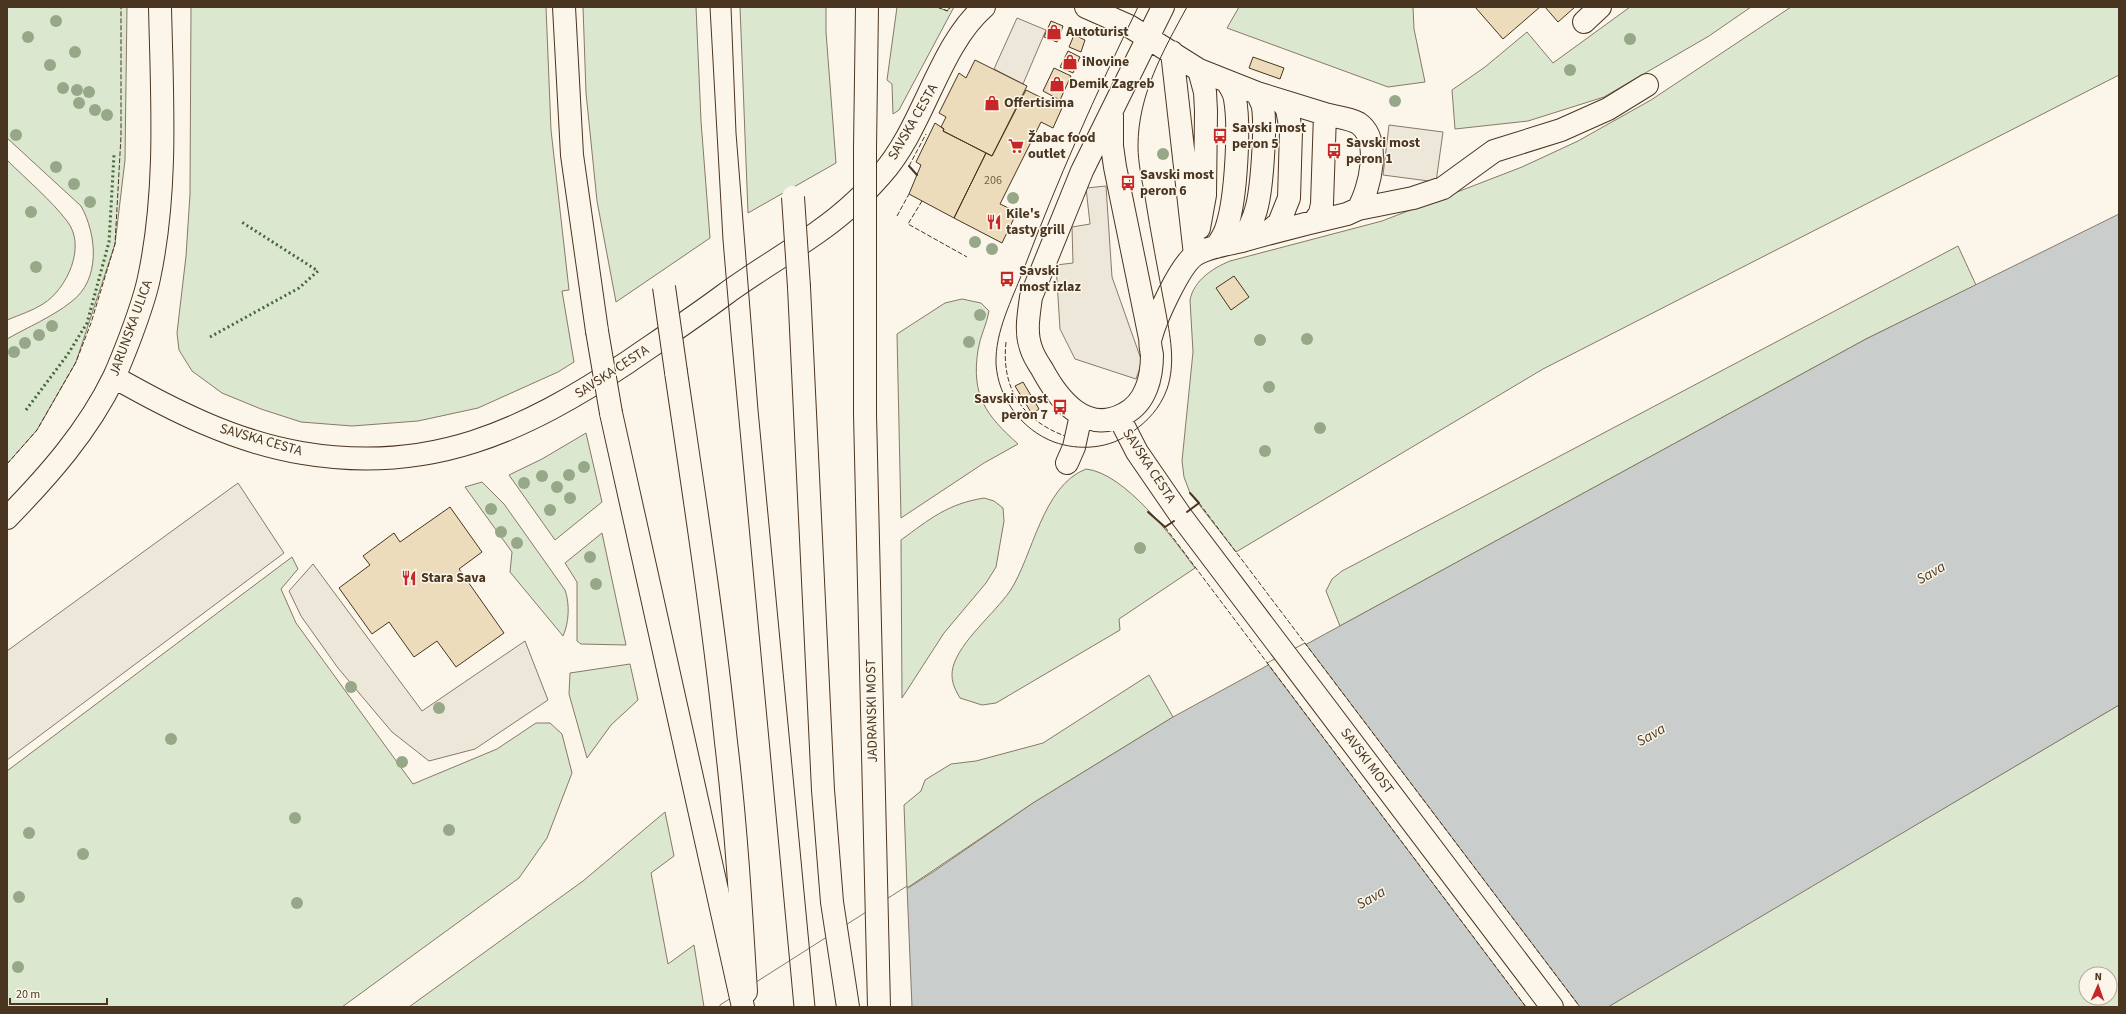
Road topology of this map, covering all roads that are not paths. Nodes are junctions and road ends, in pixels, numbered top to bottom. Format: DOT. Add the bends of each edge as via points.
graph roads {
  1 [pos="160,7"];
  2 [pos="564,7"];
  3 [pos="867,7"];
  4 [pos="984,7"];
  5 [pos="1086,7"];
  6 [pos="1163,7"];
  7 [pos="1600,7"];
  8 [pos="1584,22"];
  9 [pos="1147,37"];
  10 [pos="1172,52"];
  11 [pos="1200,70"];
  12 [pos="1227,82"];
  13 [pos="1647,84"];
  14 [pos="1256,93"];
  15 [pos="1282,102"];
  16 [pos="1112,112"];
  17 [pos="1325,114"];
  18 [pos="793,198"];
  19 [pos="1358,209"];
  20 [pos="1314,222"];
  21 [pos="1266,234"];
  22 [pos="1242,241"];
  23 [pos="1216,247"];
  24 [pos="1195,255"];
  25 [pos="664,287"];
  26 [pos="1150,338"];
  27 [pos="114,377"];
  28 [pos="1081,415"];
  29 [pos="1119,417"];
  30 [pos="1066,463"];
  31 [pos="1181,516"];
  32 [pos="7,518"];
  33 [pos="743,1007"];
  34 [pos="747,1007"];
  35 [pos="848,1007"];
  36 [pos="879,1007"];
  37 [pos="1552,1007"];
  1 -- 27 [label="street, JARUNSKA ULICA" via="162,141 156,236 149,279 136,323"];
  2 -- 33 [label="street, bridge" via="572,155 611,413"];
  3 -- 36 [label="street, JADRANSKI MOST, bridge" via="865,414"];
  4 -- 27 [label="street, SAVSKA CESTA" via="960,34 909,135 884,172 855,203 595,384 520,425 474,443 434,453 380,458 303,454 262,443 204,422"];
  5 -- 9 [label="street" via="1115,19"];
  6 -- 9 [label="street, SAVSKA CESTA"];
  7 -- 8 [label="street"];
  9 -- 10 [label="street"];
  9 -- 16 [label="street, SAVSKA CESTA"];
  10 -- 11 [label="street"];
  10 -- 24 [label="street"];
  11 -- 12 [label="street"];
  11 -- 24 [label="street" via="1206,111 1204,195"];
  12 -- 14 [label="street"];
  12 -- 23 [label="street" via="1232,90 1236,114 1235,178 1228,225"];
  13 -- 19 [label="street" via="1608,109 1561,130 1494,151 1443,188 1413,198"];
  14 -- 15 [label="street"];
  14 -- 22 [label="street" via="1262,106 1264,120 1261,184 1257,208"];
  15 -- 17 [label="street"];
  15 -- 21 [label="street" via="1287,109 1291,131 1289,198 1279,223"];
  16 -- 26 [label="street, SAVSKA CESTA" via="1112,146"];
  16 -- 28 [label="street, SAVSKA CESTA" via="1082,171 1031,297 1028,319 1030,348 1052,389 1067,406"];
  17 -- 19 [label="street" via="1358,123 1370,140 1370,179 1366,195"];
  17 -- 20 [label="street" via="1322,204"];
  18 -- 35 [label="street, bridge" via="808,453 823,790 832,902"];
  19 -- 20 [label="street"];
  20 -- 21 [label="street"];
  21 -- 22 [label="street"];
  22 -- 23 [label="street"];
  23 -- 24 [label="street"];
  24 -- 26 [label="street, SAVSKA CESTA" via="1164,303"];
  25 -- 34 [label="street, bridge" via="699,528 726,741 740,882"];
  26 -- 29 [label="street, SAVSKA CESTA" via="1152,371 1147,389 1138,404"];
  27 -- 32 [label="street, JARUNSKA ULICA" via="92,416 64,455 40,485"];
  28 -- 29 [label="street, SAVSKA CESTA" via="1094,419"];
  28 -- 30 [label="street" via="1074,447"];
  29 -- 31 [label="street, SAVSKA CESTA" via="1137,452"];
  31 -- 37 [label="street, SAVSKI MOST"];
}
